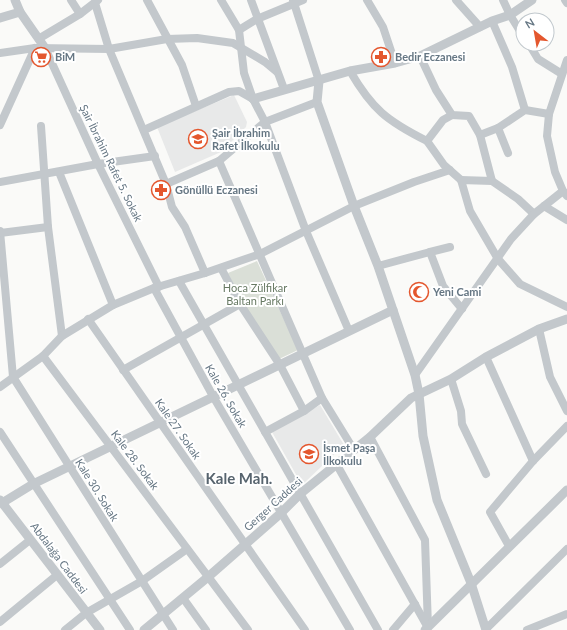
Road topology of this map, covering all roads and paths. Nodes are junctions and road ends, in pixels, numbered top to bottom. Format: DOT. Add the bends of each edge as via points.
graph roads {
  1 [pos="15,0"];
  2 [pos="71,0"];
  3 [pos="147,0"];
  4 [pos="221,0"];
  5 [pos="252,0"];
  6 [pos="303,0"];
  7 [pos="367,0"];
  8 [pos="456,0"];
  9 [pos="503,0"];
  10 [pos="532,0"];
  11 [pos="565,0"];
  12 [pos="97,1"];
  13 [pos="294,1"];
  14 [pos="567,3"];
  15 [pos="20,12"];
  16 [pos="80,14"];
  17 [pos="510,15"];
  18 [pos="0,18"];
  19 [pos="257,19"];
  20 [pos="492,21"];
  21 [pos="515,23"];
  22 [pos="480,27"];
  23 [pos="239,30"];
  24 [pos="40,38"];
  25 [pos="167,40"];
  26 [pos="40,48"];
  27 [pos="242,48"];
  28 [pos="109,49"];
  29 [pos="534,52"];
  30 [pos="0,53"];
  31 [pos="420,56"];
  32 [pos="567,60"];
  33 [pos="395,63"];
  34 [pos="350,71"];
  35 [pos="277,72"];
  36 [pos="562,74"];
  37 [pos="319,81"];
  38 [pos="284,89"];
  39 [pos="253,99"];
  40 [pos="317,102"];
  41 [pos="196,106"];
  42 [pos="525,110"];
  43 [pos="549,114"];
  44 [pos="452,115"];
  45 [pos="265,122"];
  46 [pos="0,125"];
  47 [pos="41,126"];
  48 [pos="498,128"];
  49 [pos="144,130"];
  50 [pos="480,134"];
  51 [pos="426,141"];
  52 [pos="508,153"];
  53 [pos="155,156"];
  54 [pos="219,161"];
  55 [pos="98,164"];
  56 [pos="450,170"];
  57 [pos="59,172"];
  58 [pos="45,174"];
  59 [pos="461,180"];
  60 [pos="492,181"];
  61 [pos="0,182"];
  62 [pos="166,184"];
  63 [pos="565,193"];
  64 [pos="354,206"];
  65 [pos="544,206"];
  66 [pos="534,214"];
  67 [pos="567,220"];
  68 [pos="48,227"];
  69 [pos="306,231"];
  70 [pos="0,232"];
  71 [pos="450,247"];
  72 [pos="430,252"];
  73 [pos="260,254"];
  74 [pos="498,259"];
  75 [pos="378,266"];
  76 [pos="221,268"];
  77 [pos="205,273"];
  78 [pos="179,281"];
  79 [pos="156,287"];
  80 [pos="240,304"];
  81 [pos="113,305"];
  82 [pos="567,307"];
  83 [pos="462,309"];
  84 [pos="393,310"];
  85 [pos="88,319"];
  86 [pos="567,319"];
  87 [pos="204,325"];
  88 [pos="539,329"];
  89 [pos="349,331"];
  90 [pos="62,336"];
  91 [pos="181,337"];
  92 [pos="303,353"];
  93 [pos="43,356"];
  94 [pos="486,357"];
  95 [pos="280,365"];
  96 [pos="123,370"];
  97 [pos="415,375"];
  98 [pos="13,378"];
  99 [pos="451,379"];
  100 [pos="238,385"];
  101 [pos="0,387"];
  102 [pos="419,394"];
  103 [pos="214,398"];
  104 [pos="322,398"];
  105 [pos="304,411"];
  106 [pos="567,411"];
  107 [pos="161,424"];
  108 [pos="567,426"];
  109 [pos="0,432"];
  110 [pos="265,432"];
  111 [pos="370,437"];
  112 [pos="112,447"];
  113 [pos="354,450"];
  114 [pos="533,461"];
  115 [pos="337,465"];
  116 [pos="69,467"];
  117 [pos="486,474"];
  118 [pos="33,484"];
  119 [pos="567,490"];
  120 [pos="300,494"];
  121 [pos="1,502"];
  122 [pos="281,513"];
  123 [pos="30,540"];
  124 [pos="246,544"];
  125 [pos="510,546"];
  126 [pos="187,549"];
  127 [pos="567,549"];
  128 [pos="0,564"];
  129 [pos="57,575"];
  130 [pos="208,577"];
  131 [pos="142,581"];
  132 [pos="471,583"];
  133 [pos="183,598"];
  134 [pos="110,599"];
  135 [pos="415,604"];
  136 [pos="86,613"];
  137 [pos="163,613"];
  138 [pos="567,614"];
  139 [pos="0,622"];
  140 [pos="548,626"];
  141 [pos="427,629"];
  142 [pos="486,629"];
  143 [pos="65,630"];
  144 [pos="100,630"];
  145 [pos="130,630"];
  146 [pos="144,630"];
  147 [pos="174,630"];
  148 [pos="206,630"];
  149 [pos="248,630"];
  150 [pos="305,630"];
  151 [pos="350,630"];
  152 [pos="378,630"];
  153 [pos="393,630"];
  154 [pos="527,630"];
  1 -- 15 [label="street"];
  2 -- 16 [label="street"];
  3 -- 25 [label="street"];
  4 -- 23 [label="street"];
  5 -- 19 [label="street"];
  6 -- 13 [label="street"];
  7 -- 33 [label="street" via="383,27"];
  8 -- 22 [label="street"];
  9 -- 17 [label="street"];
  10 -- 17 [label="street"];
  11 -- 14 [label="street"];
  12 -- 16 [label="street"];
  12 -- 28 [label="street"];
  13 -- 19 [label="street"];
  13 -- 37 [label="street"];
  15 -- 18 [label="street"];
  15 -- 24 [label="street"];
  16 -- 24 [label="street"];
  17 -- 20 [label="street"];
  17 -- 21 [label="street"];
  19 -- 23 [label="street"];
  19 -- 35 [label="street"];
  20 -- 22 [label="street"];
  20 -- 42 [label="street" via="512,67"];
  22 -- 31 [label="street"];
  23 -- 27 [label="street"];
  24 -- 26 [label="street"];
  25 -- 27 [label="street" via="197,38 233,43"];
  25 -- 28 [label="street"];
  25 -- 41 [label="street" via="182,65"];
  26 -- 28 [label="street"];
  26 -- 30 [label="street"];
  26 -- 46 [label="street"];
  26 -- 55 [label="street, Şair İbrahim Rafet 5. Sokak"];
  27 -- 35 [label="street"];
  27 -- 39 [label="street" via="244,73"];
  28 -- 49 [label="street"];
  29 -- 36 [label="street" via="538,59"];
  31 -- 33 [label="street"];
  31 -- 44 [label="street" via="436,90"];
  32 -- 36 [label="street"];
  33 -- 34 [label="street"];
  34 -- 37 [label="street"];
  34 -- 51 [label="street" via="364,95 386,117"];
  35 -- 38 [label="street"];
  36 -- 43 [label="street"];
  37 -- 38 [label="street"];
  37 -- 40 [label="street"];
  38 -- 39 [label="street"];
  39 -- 41 [label="street" via="239,91"];
  39 -- 45 [label="street"];
  40 -- 45 [label="street"];
  40 -- 64 [label="street"];
  41 -- 49 [label="street"];
  42 -- 43 [label="street"];
  42 -- 48 [label="street"];
  43 -- 63 [label="street" via="547,136 555,172"];
  44 -- 50 [label="street" via="468,116"];
  44 -- 51 [label="street" via="443,120"];
  45 -- 54 [label="street"];
  45 -- 69 [label="street"];
  47 -- 58 [label="street"];
  48 -- 50 [label="street"];
  48 -- 52 [label="street"];
  49 -- 53 [label="street"];
  50 -- 60 [label="street"];
  51 -- 56 [label="street"];
  53 -- 55 [label="street"];
  53 -- 62 [label="street"];
  54 -- 62 [label="street"];
  54 -- 73 [label="street"];
  55 -- 57 [label="street"];
  55 -- 79 [label="street, Şair İbrahim Rafet 5. Sokak"];
  56 -- 59 [label="street"];
  56 -- 64 [label="street"];
  57 -- 58 [label="street"];
  57 -- 81 [label="street"];
  58 -- 61 [label="street"];
  58 -- 68 [label="street"];
  59 -- 60 [label="street"];
  59 -- 74 [label="street" via="470,211"];
  60 -- 66 [label="street"];
  62 -- 77 [label="street" via="172,207 185,227"];
  63 -- 65 [label="street"];
  64 -- 69 [label="street"];
  64 -- 75 [label="street"];
  65 -- 66 [label="street"];
  65 -- 67 [label="street"];
  66 -- 74 [label="street"];
  68 -- 70 [label="street"];
  68 -- 90 [label="street"];
  69 -- 73 [label="street"];
  69 -- 89 [label="street"];
  70 -- 98 [label="street"];
  71 -- 72 [label="street"];
  72 -- 75 [label="street"];
  72 -- 83 [label="street" via="443,286"];
  73 -- 76 [label="street"];
  73 -- 92 [label="street"];
  74 -- 82 [label="street" via="520,284"];
  74 -- 83 [label="street"];
  75 -- 84 [label="street"];
  76 -- 77 [label="street"];
  76 -- 80 [label="street"];
  77 -- 78 [label="street"];
  78 -- 79 [label="street"];
  78 -- 87 [label="street"];
  79 -- 81 [label="street"];
  79 -- 91 [label="street, Kale 26. Sokak"];
  80 -- 87 [label="street"];
  80 -- 95 [label="street"];
  81 -- 85 [label="street"];
  83 -- 97 [label="street"];
  84 -- 89 [label="street"];
  84 -- 97 [label="street"];
  85 -- 90 [label="street"];
  85 -- 96 [label="street, Kale 27. Sokak"];
  86 -- 88 [label="street, Gerger Caddesi"];
  87 -- 91 [label="street"];
  87 -- 100 [label="street"];
  88 -- 94 [label="street, Gerger Caddesi"];
  88 -- 106 [label="street" via="550,377"];
  89 -- 92 [label="street"];
  90 -- 93 [label="street"];
  91 -- 96 [label="street"];
  91 -- 103 [label="street, Kale 26. Sokak"];
  92 -- 95 [label="street"];
  92 -- 104 [label="street"];
  93 -- 98 [label="street"];
  93 -- 112 [label="street, Kale 28. Sokak"];
  94 -- 99 [label="street, Gerger Caddesi"];
  94 -- 114 [label="street"];
  95 -- 100 [label="street"];
  95 -- 105 [label="street"];
  96 -- 107 [label="street, Kale 27. Sokak"];
  97 -- 102 [label="street"];
  98 -- 101 [label="street"];
  98 -- 116 [label="street, Kale 30. Sokak"];
  99 -- 102 [label="street, Gerger Caddesi"];
  99 -- 117 [label="street" via="462,424"];
  100 -- 103 [label="street"];
  100 -- 110 [label="street"];
  102 -- 111 [label="street, Gerger Caddesi" via="411,398"];
  102 -- 132 [label="street" via="423,436 436,500"];
  103 -- 107 [label="street"];
  103 -- 122 [label="street, Kale 26. Sokak"];
  104 -- 105 [label="street"];
  104 -- 113 [label="street"];
  105 -- 110 [label="street"];
  107 -- 112 [label="street"];
  107 -- 124 [label="street, Kale 27. Sokak"];
  108 -- 114 [label="street"];
  109 -- 118 [label="street"];
  110 -- 120 [label="street"];
  111 -- 113 [label="street, Gerger Caddesi"];
  111 -- 141 [label="street" via="425,540"];
  112 -- 116 [label="street"];
  112 -- 126 [label="street, Kale 28. Sokak"];
  113 -- 115 [label="street, Gerger Caddesi"];
  114 -- 125 [label="street" via="490,512"];
  115 -- 120 [label="street, Gerger Caddesi"];
  115 -- 135 [label="street"];
  116 -- 118 [label="street"];
  116 -- 131 [label="street, Kale 30. Sokak"];
  118 -- 121 [label="street"];
  118 -- 134 [label="street"];
  119 -- 125 [label="street"];
  120 -- 122 [label="street, Gerger Caddesi"];
  120 -- 152 [label="street"];
  121 -- 123 [label="street, Abdalağa Caddesi"];
  122 -- 124 [label="street, Gerger Caddesi"];
  122 -- 151 [label="street, Kale 26. Sokak"];
  123 -- 128 [label="street"];
  123 -- 129 [label="street, Abdalağa Caddesi"];
  124 -- 130 [label="street, Gerger Caddesi"];
  124 -- 150 [label="street, Kale 27. Sokak"];
  125 -- 132 [label="street"];
  126 -- 130 [label="street, Kale 28. Sokak"];
  126 -- 131 [label="street"];
  127 -- 142 [label="street"];
  129 -- 136 [label="street, Abdalağa Caddesi"];
  129 -- 139 [label="street"];
  130 -- 133 [label="street, Gerger Caddesi"];
  130 -- 149 [label="street, Kale 28. Sokak"];
  131 -- 134 [label="street"];
  131 -- 137 [label="street, Kale 30. Sokak"];
  132 -- 141 [label="street"];
  132 -- 142 [label="street"];
  133 -- 137 [label="street, Gerger Caddesi"];
  133 -- 148 [label="street"];
  134 -- 136 [label="street"];
  134 -- 145 [label="street"];
  135 -- 141 [label="street"];
  135 -- 153 [label="street"];
  136 -- 143 [label="street"];
  136 -- 144 [label="street, Abdalağa Caddesi"];
  137 -- 146 [label="street, Gerger Caddesi"];
  137 -- 147 [label="street, Kale 30. Sokak"];
  138 -- 140 [label="street"];
  140 -- 154 [label="street"];
}
